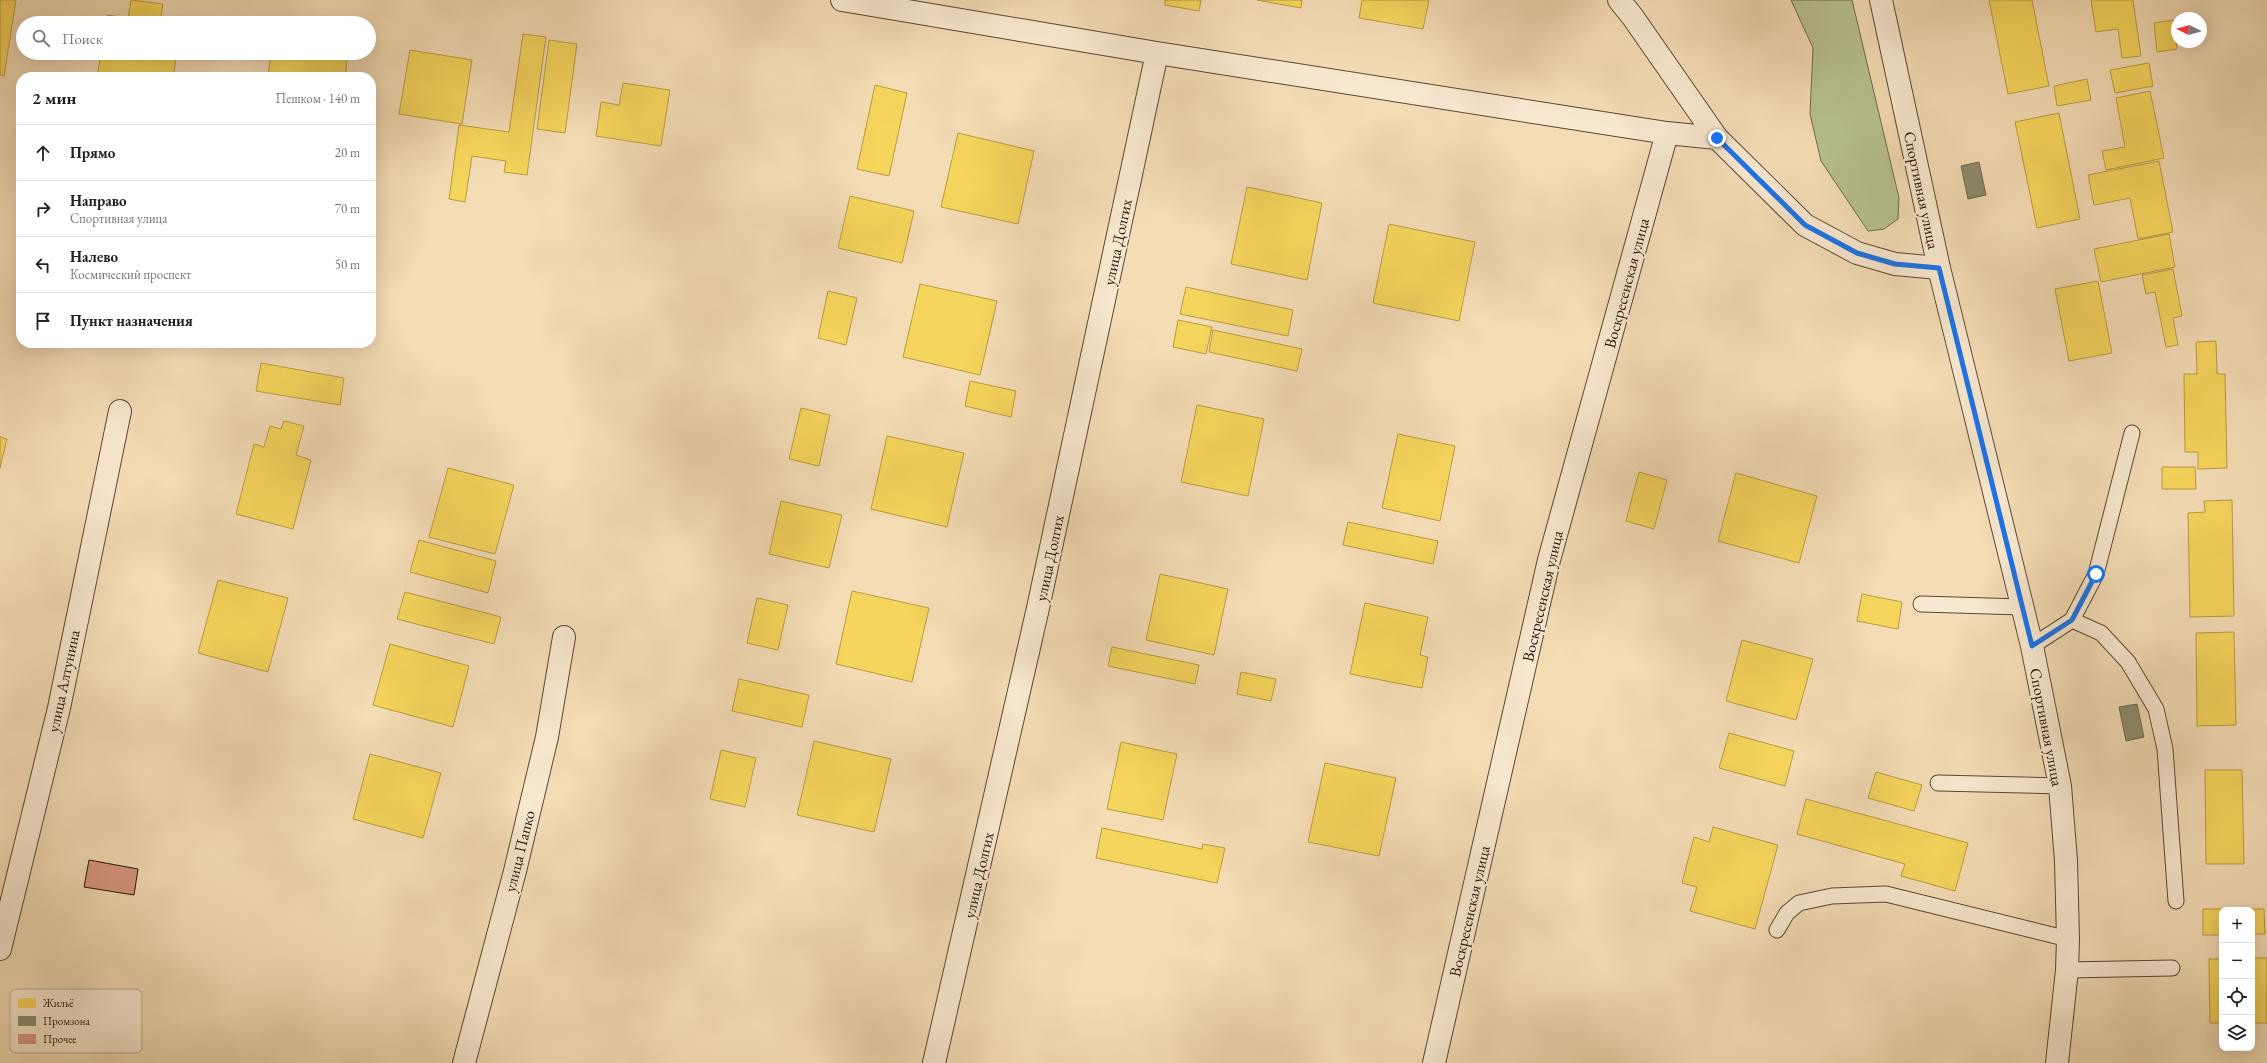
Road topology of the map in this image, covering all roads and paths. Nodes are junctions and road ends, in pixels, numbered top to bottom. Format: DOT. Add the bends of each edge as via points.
graph roads {
  1 [pos="842,0"];
  2 [pos="1619,0"];
  3 [pos="1881,0"];
  4 [pos="1157,52"];
  5 [pos="1667,133"];
  6 [pos="1717,138"];
  7 [pos="1939,268"];
  8 [pos="120,411"];
  9 [pos="2132,433"];
  10 [pos="1921,604"];
  11 [pos="2022,607"];
  12 [pos="2072,620"];
  13 [pos="564,637"];
  14 [pos="2032,646"];
  15 [pos="1938,783"];
  16 [pos="2060,786"];
  17 [pos="2176,901"];
  18 [pos="1777,930"];
  19 [pos="2068,939"];
  20 [pos="0,949"];
  21 [pos="2172,968"];
  22 [pos="2067,970"];
  23 [pos="464,1063"];
  24 [pos="934,1063"];
  25 [pos="1434,1063"];
  26 [pos="2057,1063"];
  1 -- 4 [label="street"];
  2 -- 6 [label="street"];
  3 -- 7 [label="street, Спортивная улица"];
  4 -- 5 [label="street"];
  4 -- 24 [label="street, улица Долгих" via="1036,616"];
  5 -- 6 [label="street"];
  5 -- 25 [label="street, Воскресенская улица" via="1549,560"];
  6 -- 7 [label="street" via="1805,225 1857,253 1895,264"];
  7 -- 11 [label="street, Спортивная улица"];
  8 -- 20 [label="street, улица Алтунина" via="59,708"];
  9 -- 12 [label="lane" via="2096,574"];
  10 -- 11 [label="lane"];
  11 -- 14 [label="street, Спортивная улица"];
  12 -- 14 [label="lane"];
  12 -- 17 [label="lane" via="2102,633 2128,662 2156,709 2165,749"];
  13 -- 23 [label="street, улица Папко" via="547,737 515,871"];
  14 -- 16 [label="street, Спортивная улица"];
  15 -- 16 [label="lane"];
  16 -- 19 [label="street, Спортивная улица" via="2066,861"];
  18 -- 19 [label="lane" via="1787,914 1799,903 1832,896 1886,894"];
  19 -- 22 [label="street, Спортивная улица"];
  21 -- 22 [label="lane"];
  22 -- 26 [label="street, Спортивная улица"];
}
